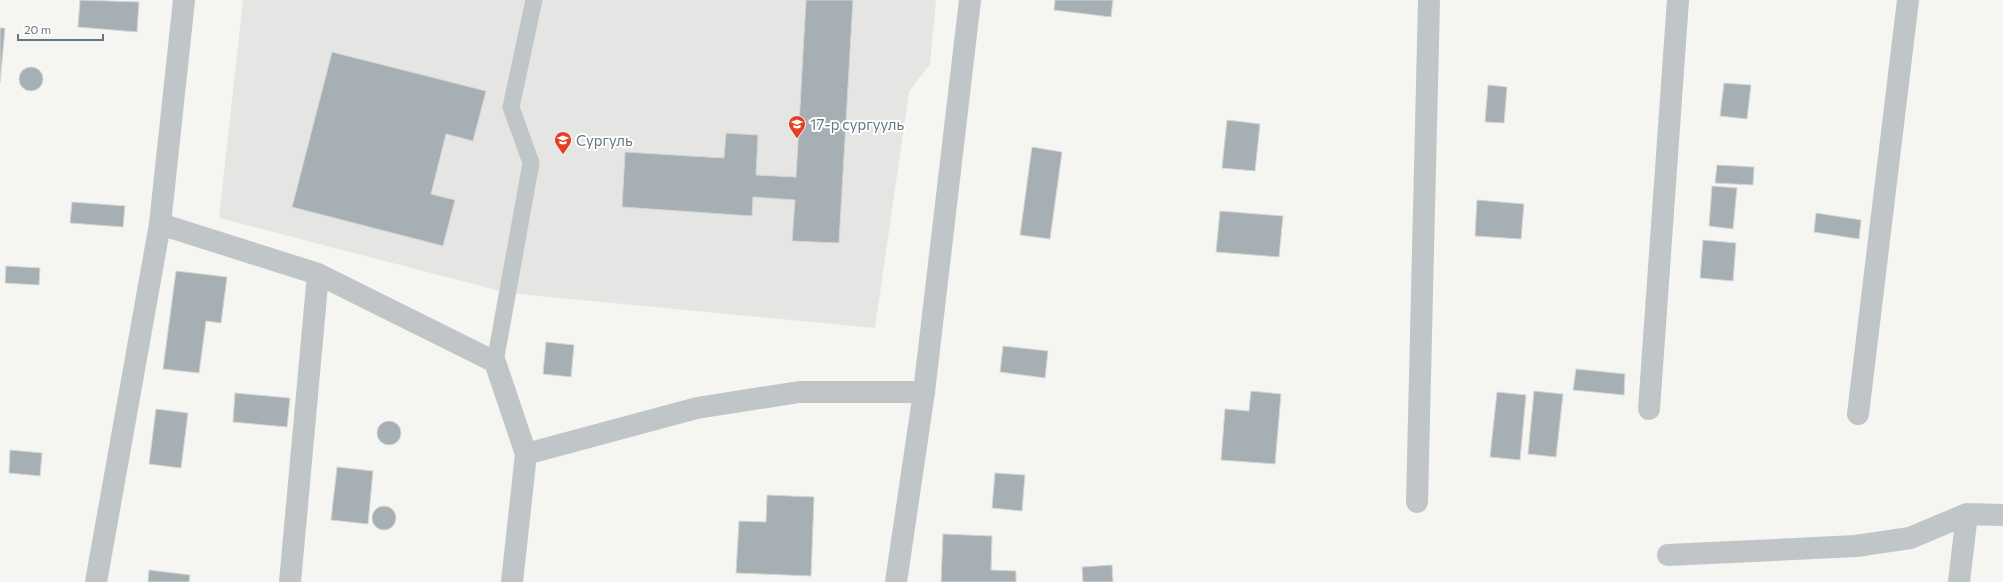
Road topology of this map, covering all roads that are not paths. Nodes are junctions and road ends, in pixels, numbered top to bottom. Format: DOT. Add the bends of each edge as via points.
graph roads {
  1 [pos="184,0"];
  2 [pos="534,0"];
  3 [pos="970,0"];
  4 [pos="1429,0"];
  5 [pos="1678,0"];
  6 [pos="1908,0"];
  7 [pos="160,224"];
  8 [pos="318,274"];
  9 [pos="495,362"];
  10 [pos="924,392"];
  11 [pos="1649,409"];
  12 [pos="1858,414"];
  13 [pos="526,454"];
  14 [pos="1416,502"];
  15 [pos="1966,514"];
  16 [pos="2003,515"];
  17 [pos="1668,555"];
  18 [pos="96,582"];
  19 [pos="290,582"];
  20 [pos="512,582"];
  21 [pos="896,582"];
  22 [pos="1959,582"];
  1 -- 7 [label="street"];
  2 -- 9 [label="lane" via="511,107 531,163"];
  3 -- 10 [label="street"];
  4 -- 14 [label="street"];
  5 -- 11 [label="street"];
  6 -- 12 [label="street"];
  7 -- 8 [label="street"];
  7 -- 18 [label="street"];
  8 -- 9 [label="street"];
  8 -- 19 [label="street"];
  9 -- 13 [label="street"];
  10 -- 13 [label="street" via="799,392 720,404"];
  10 -- 21 [label="street"];
  13 -- 20 [label="street"];
  15 -- 16 [label="street"];
  15 -- 17 [label="street" via="1910,538 1856,546"];
  15 -- 22 [label="street"];
}
